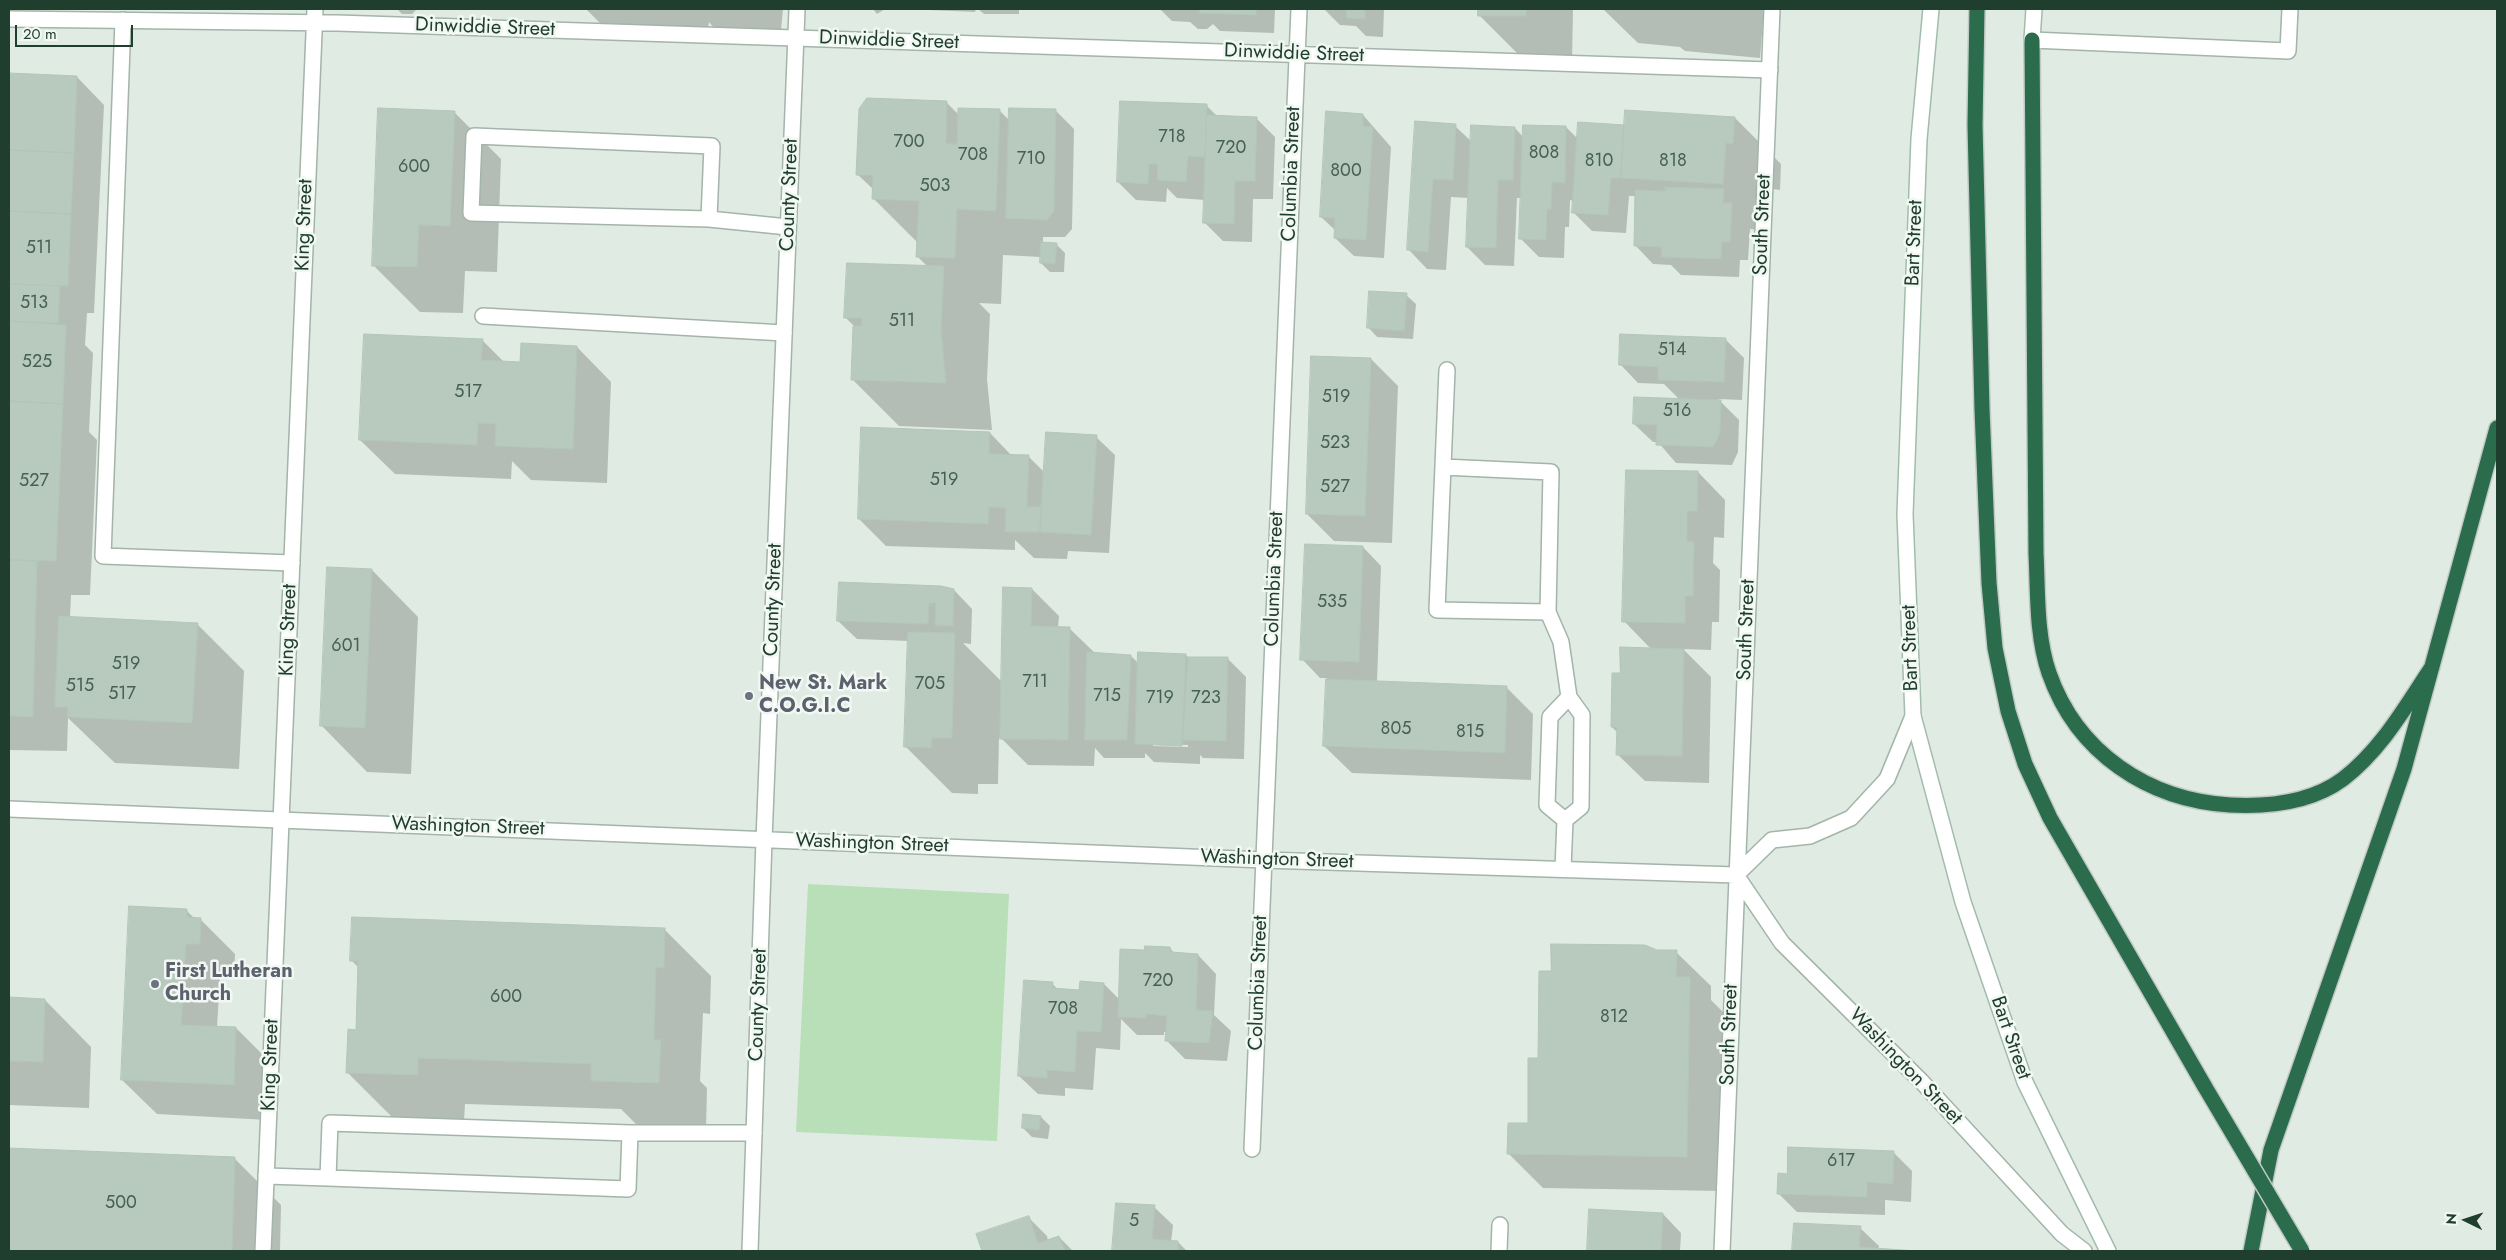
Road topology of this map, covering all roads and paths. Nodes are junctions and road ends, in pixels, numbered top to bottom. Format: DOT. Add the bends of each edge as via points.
graph roads {
  1 [pos="797,9"];
  2 [pos="1299,9"];
  3 [pos="1772,9"];
  4 [pos="1931,9"];
  5 [pos="1977,9"];
  6 [pos="2034,9"];
  7 [pos="2290,9"];
  8 [pos="314,16"];
  9 [pos="9,19"];
  10 [pos="123,20"];
  11 [pos="796,38"];
  12 [pos="2032,40"];
  13 [pos="1297,54"];
  14 [pos="1770,70"];
  15 [pos="709,219"];
  16 [pos="788,227"];
  17 [pos="483,316"];
  18 [pos="784,333"];
  19 [pos="1447,370"];
  20 [pos="2497,428"];
  21 [pos="1443,467"];
  22 [pos="292,563"];
  23 [pos="1548,612"];
  24 [pos="2432,667"];
  25 [pos="1569,697"];
  26 [pos="1913,716"];
  27 [pos="9,809"];
  28 [pos="281,820"];
  29 [pos="1565,820"];
  30 [pos="764,840"];
  31 [pos="1264,860"];
  32 [pos="1562,869"];
  33 [pos="1736,875"];
  34 [pos="630,1133"];
  35 [pos="754,1133"];
  36 [pos="1252,1149"];
  37 [pos="266,1176"];
  38 [pos="328,1178"];
  39 [pos="1500,1225"];
  40 [pos="263,1251"];
  41 [pos="750,1251"];
  42 [pos="1499,1251"];
  43 [pos="1722,1251"];
  44 [pos="2084,1251"];
  45 [pos="2108,1251"];
  46 [pos="2251,1251"];
  47 [pos="2302,1251"];
  1 -- 11 [label="street, County Street"];
  2 -- 13 [label="street, Columbia Street"];
  3 -- 14 [label="street, South Street"];
  4 -- 26 [label="street, Bart Street" via="1919,139 1905,514"];
  5 -- 47 [label="highway, bridge" via="1982,428 1989,583 1995,648 2004,693 2025,764 2050,818"];
  6 -- 12 [label="street"];
  7 -- 12 [label="street" via="2288,51"];
  8 -- 10 [label="street, Dinwiddie Street"];
  8 -- 11 [label="street, Dinwiddie Street"];
  8 -- 22 [label="street, King Street"];
  9 -- 10 [label="street, Dinwiddie Street"];
  10 -- 22 [label="street" via="103,556"];
  11 -- 13 [label="street, Dinwiddie Street"];
  11 -- 16 [label="street, County Street"];
  12 -- 24 [label="highway" via="2039,626 2049,672 2068,713 2094,746 2125,773 2161,792 2207,803 2248,806 2286,802 2316,793 2342,780 2364,761 2386,737"];
  13 -- 14 [label="street, Dinwiddie Street"];
  13 -- 31 [label="street, Columbia Street"];
  14 -- 33 [label="street, South Street"];
  15 -- 15 [label="street" via="471,213 474,136 712,146"];
  15 -- 16 [label="street"];
  16 -- 18 [label="street, County Street"];
  17 -- 18 [label="street"];
  18 -- 30 [label="street, County Street"];
  19 -- 21 [label="street"];
  20 -- 24 [label="highway"];
  21 -- 23 [label="street" via="1551,472"];
  21 -- 23 [label="street" via="1437,610"];
  22 -- 28 [label="street, King Street"];
  23 -- 25 [label="street" via="1562,642"];
  24 -- 46 [label="highway" via="2404,769 2271,1150"];
  25 -- 29 [label="street" via="1582,716 1581,807"];
  25 -- 29 [label="street" via="1550,717 1547,805"];
  26 -- 33 [label="street" via="1887,779 1851,818 1810,836 1772,840"];
  26 -- 45 [label="street, Bart Street" via="1963,902 2025,1082"];
  27 -- 28 [label="street, Washington Street"];
  28 -- 30 [label="street, Washington Street"];
  28 -- 37 [label="street, King Street"];
  29 -- 32 [label="street"];
  30 -- 31 [label="street, Washington Street"];
  30 -- 35 [label="street, County Street"];
  31 -- 32 [label="street, Washington Street"];
  31 -- 36 [label="street, Columbia Street"];
  32 -- 33 [label="street, Washington Street"];
  33 -- 43 [label="street, South Street"];
  33 -- 44 [label="street, Washington Street" via="1782,944 1922,1082 2062,1234"];
  34 -- 35 [label="street"];
  34 -- 38 [label="street" via="628,1188"];
  34 -- 38 [label="street" via="330,1122"];
  35 -- 41 [label="street, County Street"];
  37 -- 38 [label="street"];
  37 -- 40 [label="street, King Street"];
  39 -- 42 [label="street"];
}
